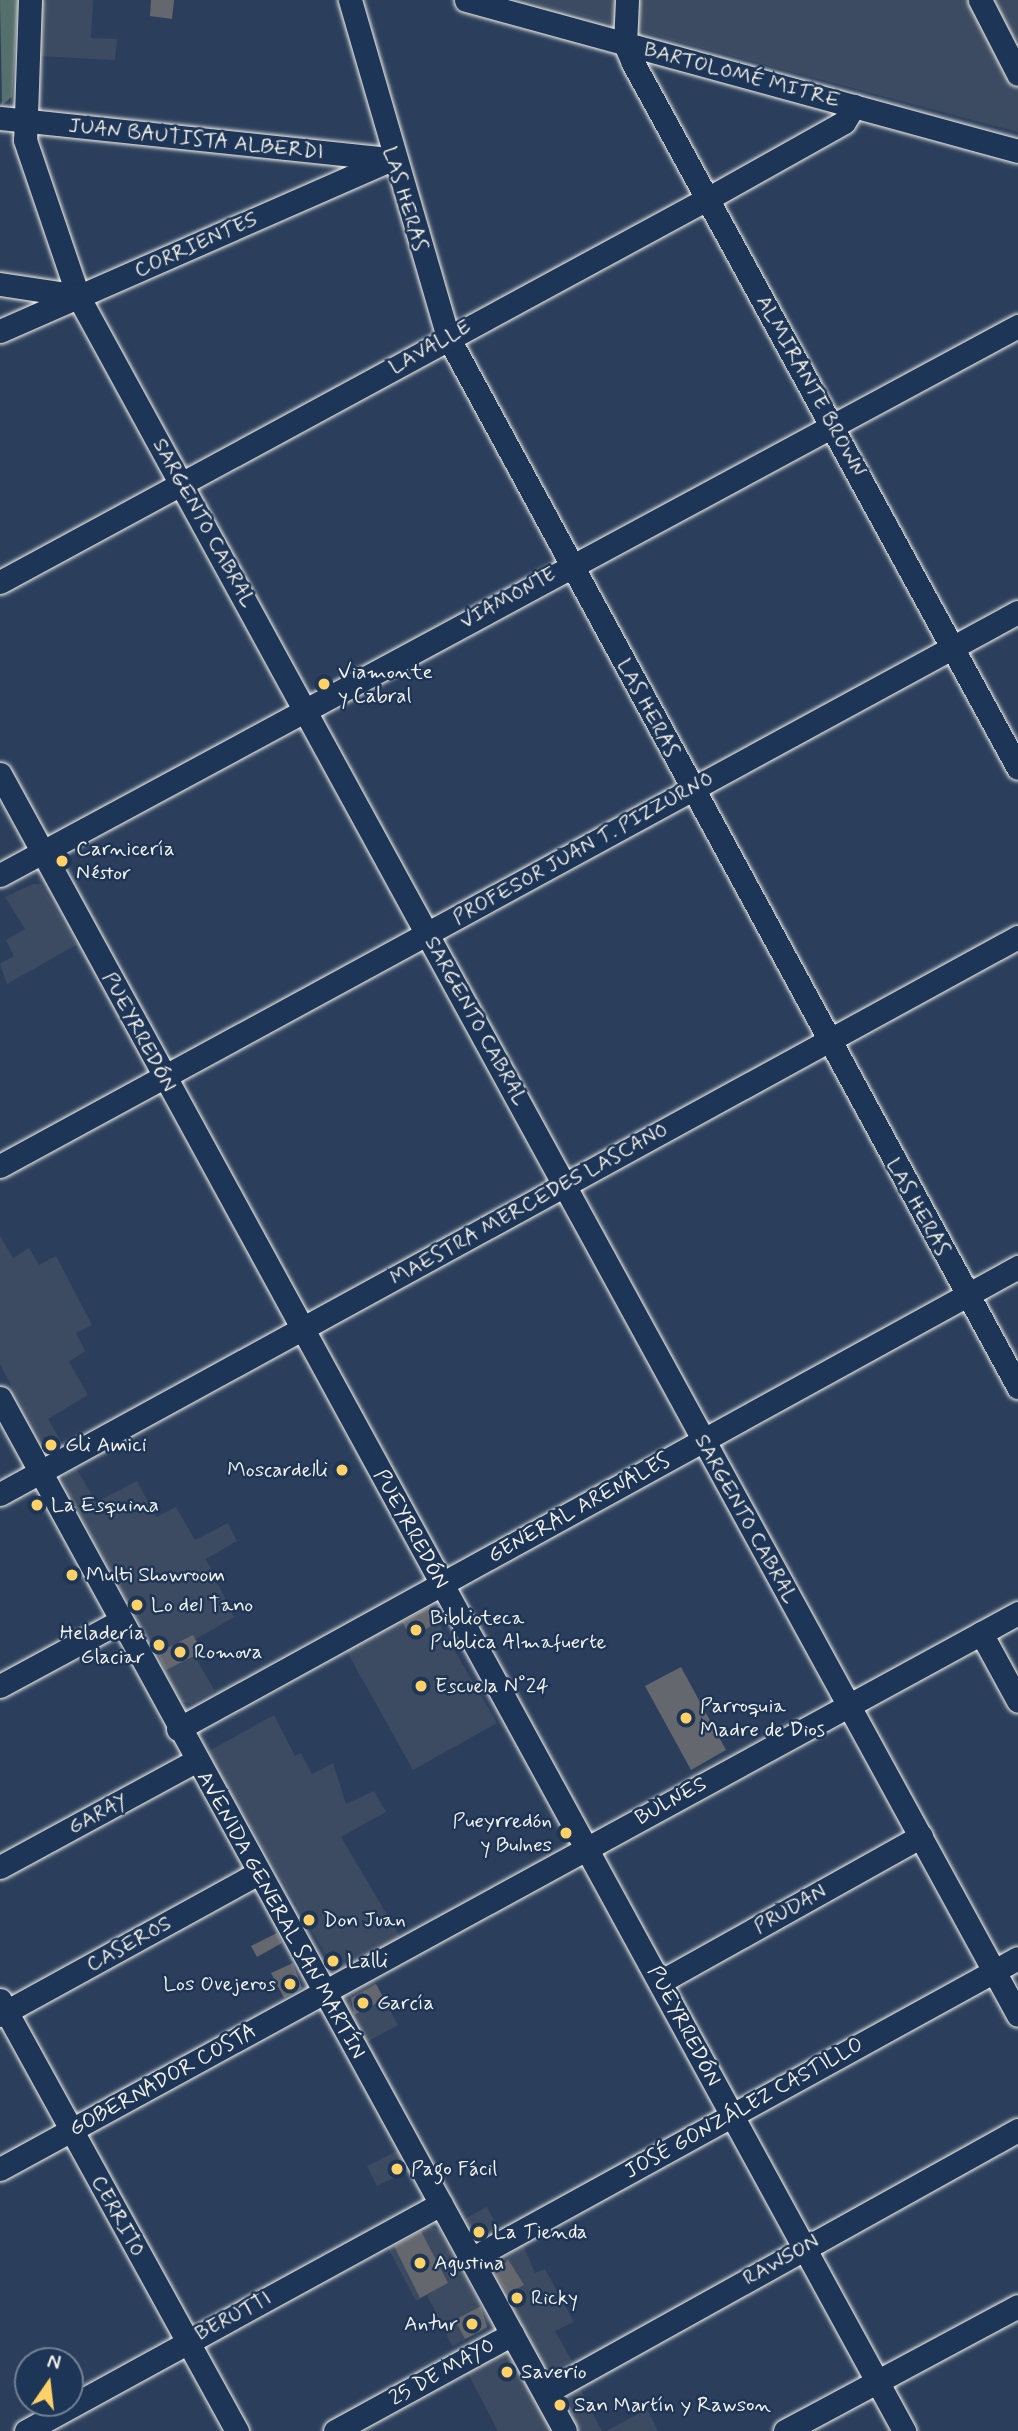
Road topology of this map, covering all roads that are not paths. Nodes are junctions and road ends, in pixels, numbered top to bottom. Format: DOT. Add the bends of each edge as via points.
graph roads {
  1 [pos="30,0"];
  2 [pos="350,0"];
  3 [pos="466,0"];
  4 [pos="627,0"];
  5 [pos="980,0"];
  6 [pos="625,44"];
  7 [pos="1018,74"];
  8 [pos="854,106"];
  9 [pos="0,118"];
  10 [pos="23,121"];
  11 [pos="1018,151"];
  12 [pos="392,159"];
  13 [pos="707,199"];
  14 [pos="0,284"];
  15 [pos="78,296"];
  16 [pos="1018,326"];
  17 [pos="0,331"];
  18 [pos="448,337"];
  19 [pos="834,426"];
  20 [pos="182,484"];
  21 [pos="570,563"];
  22 [pos="0,582"];
  23 [pos="1018,612"];
  24 [pos="954,648"];
  25 [pos="307,709"];
  26 [pos="1018,768"];
  27 [pos="0,775"];
  28 [pos="691,788"];
  29 [pos="43,852"];
  30 [pos="0,875"];
  31 [pos="428,933"];
  32 [pos="1018,937"];
  33 [pos="827,1040"];
  34 [pos="163,1078"];
  35 [pos="0,1166"];
  36 [pos="565,1184"];
  37 [pos="1018,1266"];
  38 [pos="967,1294"];
  39 [pos="300,1328"];
  40 [pos="1018,1387"];
  41 [pos="0,1398"];
  42 [pos="702,1439"];
  43 [pos="40,1472"];
  44 [pos="0,1494"];
  45 [pos="442,1585"];
  46 [pos="1018,1613"];
  47 [pos="120,1621"];
  48 [pos="981,1633"];
  49 [pos="0,1686"];
  50 [pos="1018,1701"];
  51 [pos="848,1704"];
  52 [pos="178,1729"];
  53 [pos="195,1761"];
  54 [pos="921,1836"];
  55 [pos="586,1849"];
  56 [pos="0,1867"];
  57 [pos="258,1873"];
  58 [pos="1018,1958"];
  59 [pos="994,1971"];
  60 [pos="660,1982"];
  61 [pos="325,1992"];
  62 [pos="2,2009"];
  63 [pos="1018,2015"];
  64 [pos="732,2115"];
  65 [pos="71,2130"];
  66 [pos="1018,2130"];
  67 [pos="0,2169"];
  68 [pos="441,2204"];
  69 [pos="803,2247"];
  70 [pos="471,2259"];
  71 [pos="1018,2306"];
  72 [pos="512,2334"];
  73 [pos="187,2341"];
  74 [pos="877,2381"];
  75 [pos="545,2393"];
  76 [pos="26,2431"];
  77 [pos="237,2431"];
  78 [pos="335,2431"];
  79 [pos="565,2431"];
  80 [pos="785,2431"];
  81 [pos="904,2431"];
  1 -- 10 [label="street, SARGENTO CABRAL"];
  2 -- 12 [label="street, LAS HERAS"];
  3 -- 6 [label="street, BARTOLOMÉ MITRE"];
  4 -- 6 [label="street"];
  5 -- 7 [label="street"];
  6 -- 8 [label="street, BARTOLOMÉ MITRE"];
  6 -- 13 [label="street, ALMIRANTE BROWN"];
  8 -- 11 [label="street, BARTOLOMÉ MITRE"];
  8 -- 13 [label="street, LAVALLE" via="844,122"];
  9 -- 10 [label="street, JUAN BAUTISTA ALBERDI"];
  10 -- 12 [label="street, JUAN BAUTISTA ALBERDI"];
  10 -- 15 [label="street, SARGENTO CABRAL"];
  12 -- 15 [label="street, CORRIENTES"];
  12 -- 18 [label="street, LAS HERAS"];
  13 -- 18 [label="street, LAVALLE"];
  13 -- 19 [label="street, ALMIRANTE BROWN"];
  14 -- 15 [label="street"];
  15 -- 17 [label="street, CORRIENTES"];
  15 -- 20 [label="street, SARGENTO CABRAL"];
  16 -- 19 [label="street, VIAMONTE"];
  18 -- 20 [label="street, LAVALLE"];
  18 -- 21 [label="street, LAS HERAS"];
  19 -- 21 [label="street, VIAMONTE"];
  19 -- 24 [label="street, ALMIRANTE BROWN"];
  20 -- 22 [label="street, LAVALLE"];
  20 -- 25 [label="street, SARGENTO CABRAL"];
  21 -- 25 [label="street, VIAMONTE"];
  21 -- 28 [label="street, LAS HERAS"];
  23 -- 24 [label="street, PROFESOR JUAN T. PIZZURNO"];
  24 -- 26 [label="street, ALMIRANTE BROWN"];
  24 -- 28 [label="street, PROFESOR JUAN T. PIZZURNO"];
  25 -- 29 [label="street, VIAMONTE"];
  25 -- 31 [label="street, SARGENTO CABRAL"];
  27 -- 29 [label="street, PUEYRREDÓN"];
  28 -- 31 [label="street, PROFESOR JUAN T. PIZZURNO"];
  28 -- 33 [label="street, LAS HERAS"];
  29 -- 30 [label="street, VIAMONTE"];
  29 -- 34 [label="street, PUEYRREDÓN"];
  31 -- 34 [label="street, PROFESOR JUAN T. PIZZURNO"];
  31 -- 36 [label="street, SARGENTO CABRAL"];
  32 -- 33 [label="street, MAESTRA MERCEDES LASCANO"];
  33 -- 36 [label="street, MAESTRA MERCEDES LASCANO"];
  33 -- 38 [label="street, LAS HERAS"];
  34 -- 35 [label="street, PROFESOR JUAN T. PIZZURNO"];
  34 -- 39 [label="street, PUEYRREDÓN"];
  36 -- 39 [label="street, MAESTRA MERCEDES LASCANO"];
  36 -- 42 [label="street, SARGENTO CABRAL"];
  37 -- 38 [label="street, GENERAL ARENALES"];
  38 -- 40 [label="street, LAS HERAS"];
  38 -- 42 [label="street, GENERAL ARENALES"];
  39 -- 43 [label="street, MAESTRA MERCEDES LASCANO"];
  39 -- 45 [label="street, PUEYRREDÓN"];
  41 -- 43 [label="street, AVENIDA GENERAL SAN MARTÍN"];
  42 -- 45 [label="street, GENERAL ARENALES"];
  42 -- 51 [label="street, SARGENTO CABRAL"];
  43 -- 44 [label="street, MAESTRA MERCEDES LASCANO"];
  43 -- 47 [label="street, AVENIDA GENERAL SAN MARTÍN"];
  45 -- 52 [label="street, GENERAL ARENALES"];
  45 -- 55 [label="street, PUEYRREDÓN"];
  46 -- 48 [label="street, BULNES"];
  47 -- 49 [label="street"];
  47 -- 52 [label="street, AVENIDA GENERAL SAN MARTÍN"];
  48 -- 50 [label="street"];
  48 -- 51 [label="street, BULNES"];
  51 -- 54 [label="street, SARGENTO CABRAL"];
  51 -- 55 [label="street, BULNES"];
  52 -- 53 [label="street, AVENIDA GENERAL SAN MARTÍN"];
  53 -- 56 [label="street, GARAY"];
  53 -- 57 [label="street, AVENIDA GENERAL SAN MARTÍN"];
  54 -- 59 [label="street, SARGENTO CABRAL"];
  54 -- 60 [label="street, PRUDAN"];
  55 -- 60 [label="street, PUEYRREDÓN"];
  55 -- 61 [label="street, BULNES"];
  57 -- 61 [label="street, AVENIDA GENERAL SAN MARTÍN"];
  57 -- 62 [label="street, CASEROS"];
  58 -- 59 [label="street, JOSÉ GONZÁLEZ CASTILLO"];
  59 -- 63 [label="street, SARGENTO CABRAL"];
  59 -- 64 [label="street, JOSÉ GONZÁLEZ CASTILLO"];
  60 -- 64 [label="street, PUEYRREDÓN"];
  61 -- 65 [label="street, GOBERNADOR COSTA"];
  61 -- 68 [label="street, AVENIDA GENERAL SAN MARTÍN"];
  62 -- 65 [label="street, CERRITO"];
  64 -- 69 [label="street, PUEYRREDÓN"];
  64 -- 70 [label="street, JOSÉ GONZÁLEZ CASTILLO"];
  65 -- 67 [label="street, GOBERNADOR COSTA"];
  65 -- 73 [label="street, CERRITO"];
  66 -- 69 [label="street, RAWSON"];
  68 -- 70 [label="street, AVENIDA GENERAL SAN MARTÍN"];
  68 -- 73 [label="street, BERUTTI"];
  69 -- 74 [label="street, PUEYRREDÓN"];
  69 -- 75 [label="street, RAWSON"];
  70 -- 72 [label="street, AVENIDA GENERAL SAN MARTÍN"];
  71 -- 74 [label="street"];
  72 -- 75 [label="street, AVENIDA GENERAL SAN MARTÍN"];
  72 -- 78 [label="street, 25 DE MAYO"];
  73 -- 76 [label="street, BERUTTI"];
  73 -- 77 [label="street, CERRITO"];
  74 -- 80 [label="street"];
  74 -- 81 [label="street, PUEYRREDÓN"];
  75 -- 79 [label="street, AVENIDA GENERAL SAN MARTÍN"];
}
